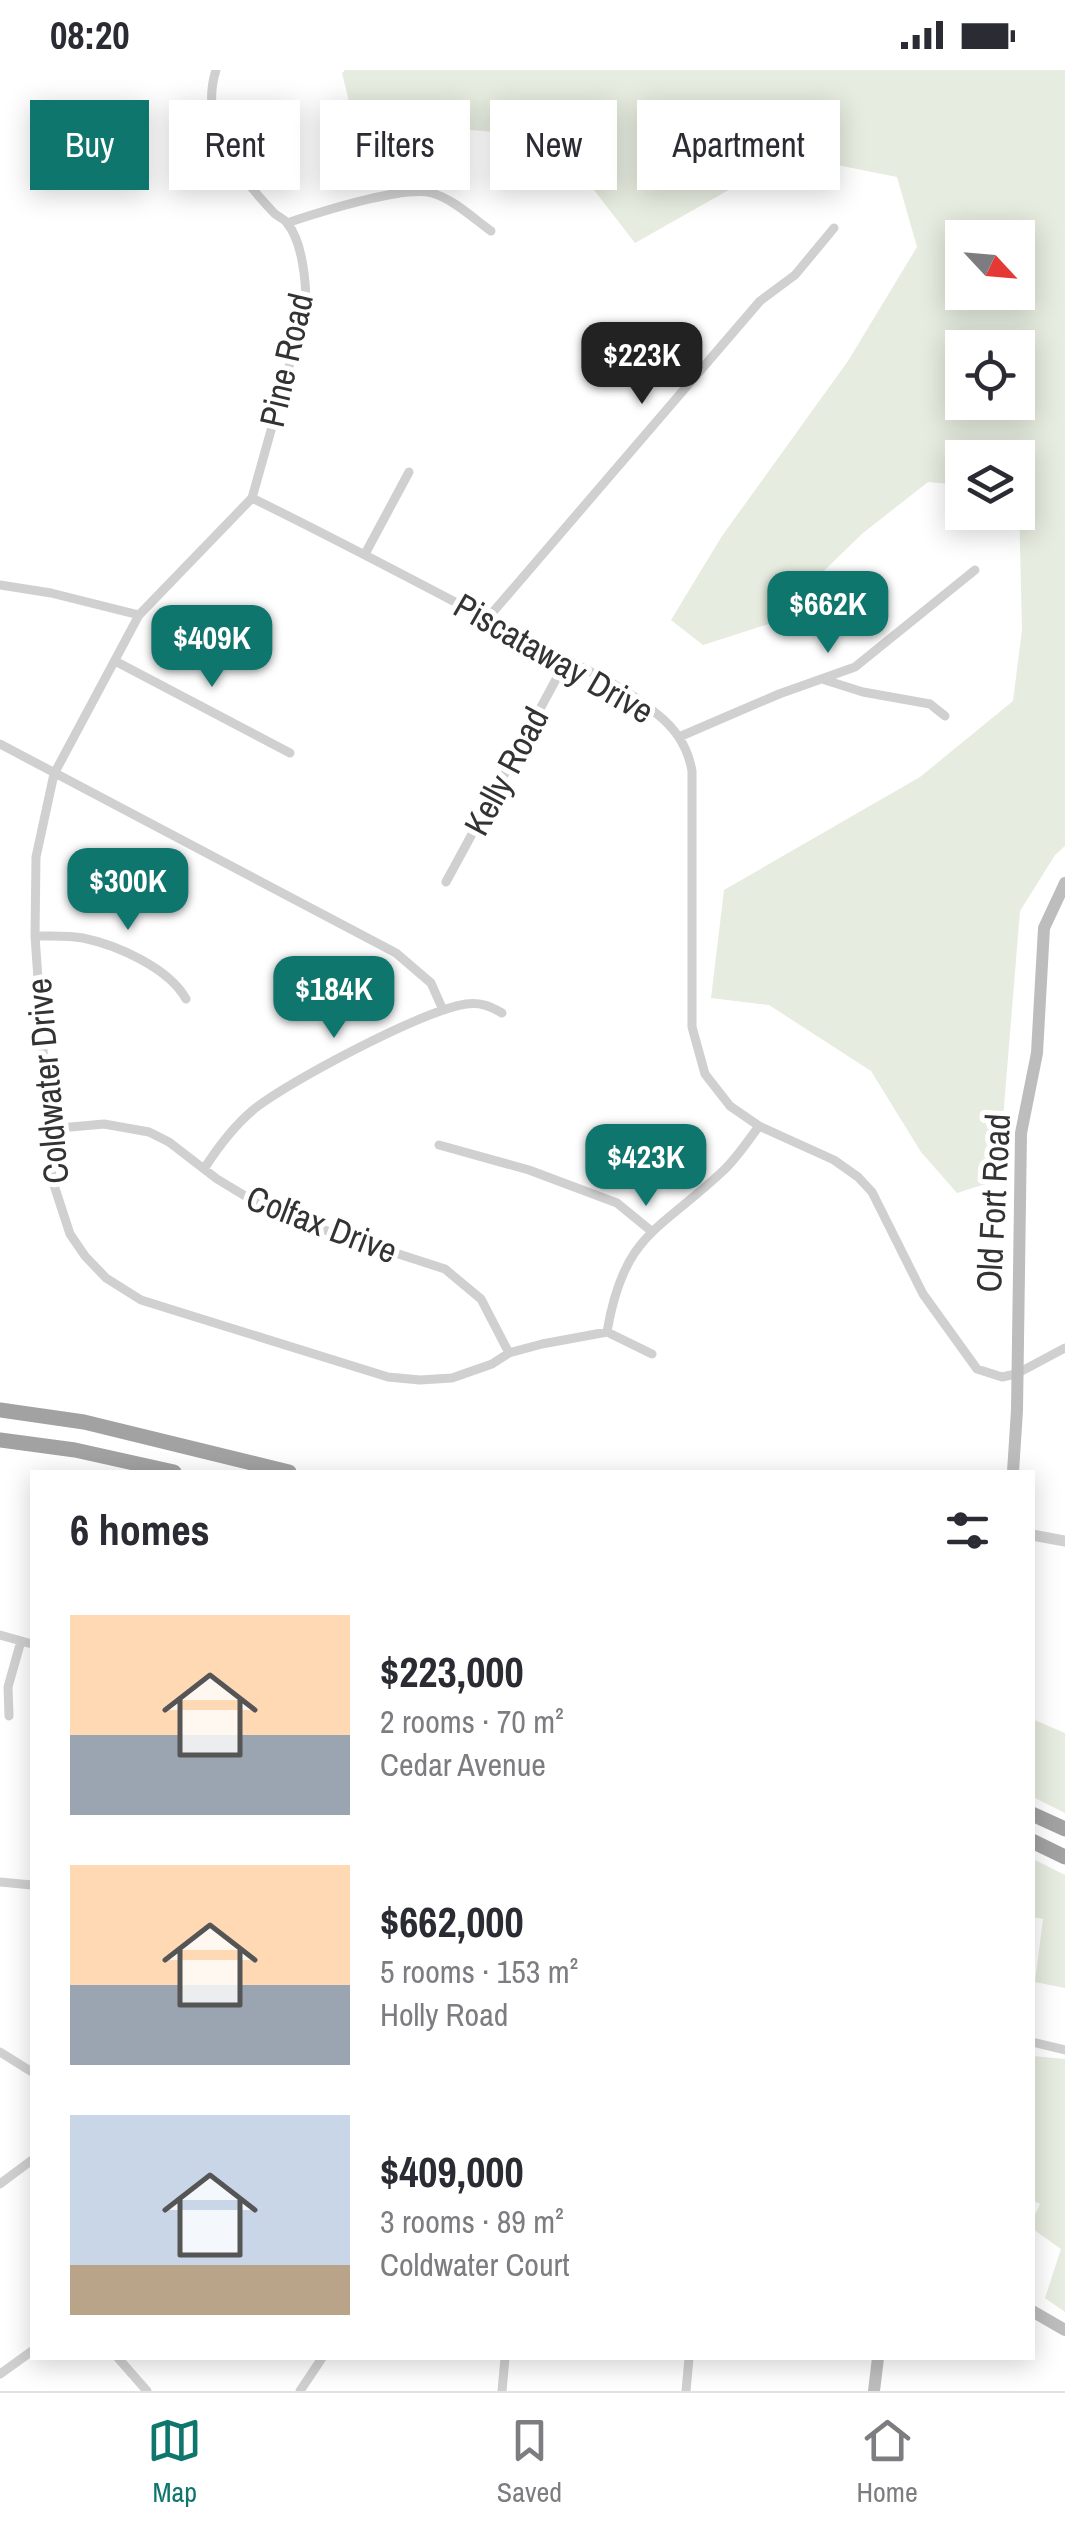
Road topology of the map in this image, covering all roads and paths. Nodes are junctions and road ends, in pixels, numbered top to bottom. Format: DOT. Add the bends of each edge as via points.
graph roads {
  1 [pos="216,70"];
  2 [pos="288,223"];
  3 [pos="834,228"];
  4 [pos="490,232"];
  5 [pos="408,472"];
  6 [pos="252,498"];
  7 [pos="365,554"];
  8 [pos="976,570"];
  9 [pos="0,585"];
  10 [pos="139,615"];
  11 [pos="488,619"];
  12 [pos="116,661"];
  13 [pos="566,661"];
  14 [pos="822,680"];
  15 [pos="945,716"];
  16 [pos="679,737"];
  17 [pos="0,744"];
  18 [pos="290,753"];
  19 [pos="54,774"];
  20 [pos="446,882"];
  21 [pos="1065,883"];
  22 [pos="34,936"];
  23 [pos="186,998"];
  24 [pos="443,1010"];
  25 [pos="502,1013"];
  26 [pos="759,1126"];
  27 [pos="48,1128"];
  28 [pos="439,1145"];
  29 [pos="204,1169"];
  30 [pos="650,1230"];
  31 [pos="607,1332"];
  32 [pos="1065,1348"];
  33 [pos="510,1354"];
  34 [pos="652,1354"];
  35 [pos="1016,1374"];
  36 [pos="0,1410"];
  37 [pos="0,1440"];
  38 [pos="165,1470"];
  39 [pos="281,1470"];
  40 [pos="1012,1470"];
  41 [pos="1035,1536"];
  42 [pos="1065,1541"];
  43 [pos="0,1635"];
  44 [pos="21,1641"];
  45 [pos="30,1643"];
  46 [pos="9,1716"];
  47 [pos="1035,1815"];
  48 [pos="1065,1829"];
  49 [pos="1035,1842"];
  50 [pos="1035,1853"];
  51 [pos="1065,1857"];
  52 [pos="1065,1867"];
  53 [pos="0,1882"];
  54 [pos="30,1885"];
  55 [pos="1035,2043"];
  56 [pos="1065,2050"];
  57 [pos="0,2052"];
  58 [pos="30,2071"];
  59 [pos="30,2162"];
  60 [pos="0,2184"];
  61 [pos="1035,2313"];
  62 [pos="1065,2330"];
  63 [pos="30,2352"];
  64 [pos="120,2360"];
  65 [pos="321,2360"];
  66 [pos="505,2360"];
  67 [pos="689,2360"];
  68 [pos="878,2360"];
  69 [pos="0,2374"];
  70 [pos="147,2391"];
  71 [pos="300,2391"];
  72 [pos="502,2391"];
  73 [pos="686,2391"];
  74 [pos="874,2391"];
  1 -- 2 [label="street, Pine Road" via="211,109 219,138"];
  2 -- 4 [label="street" via="426,192"];
  2 -- 6 [label="street, Pine Road" via="302,260 306,306"];
  3 -- 11 [label="street" via="794,275 760,301"];
  5 -- 7 [label="street"];
  6 -- 7 [label="street, Piscataway Drive"];
  6 -- 10 [label="street"];
  7 -- 11 [label="street, Piscataway Drive"];
  8 -- 14 [label="street" via="870,657"];
  9 -- 10 [label="street"];
  10 -- 12 [label="street, Coldwater Drive"];
  11 -- 13 [label="street, Piscataway Drive"];
  12 -- 18 [label="street"];
  12 -- 19 [label="street, Coldwater Drive"];
  13 -- 16 [label="street, Piscataway Drive" via="644,704"];
  13 -- 20 [label="street, Kelly Road"];
  14 -- 15 [label="street" via="930,704"];
  14 -- 16 [label="street"];
  16 -- 26 [label="street, Piscataway Drive" via="692,771 690,997 696,1048 720,1096"];
  17 -- 19 [label="street"];
  19 -- 22 [label="street, Coldwater Drive" via="36,857"];
  19 -- 24 [label="street" via="396,953 432,982"];
  21 -- 35 [label="main road, Old Fort Road" via="1044,928 1037,1053 1021,1133"];
  22 -- 23 [label="street" via="99,942 168,978"];
  22 -- 27 [label="street, Coldwater Drive"];
  24 -- 25 [label="street" via="473,1004"];
  24 -- 29 [label="street" via="263,1102"];
  26 -- 30 [label="street" via="726,1168"];
  26 -- 35 [label="street, Piscataway Drive" via="834,1160 864,1183 967,1358 992,1376"];
  27 -- 29 [label="street, Colfax Drive" via="136,1128 159,1136"];
  27 -- 33 [label="street, Coldwater Drive" via="52,1179 70,1234 106,1278 141,1300 388,1376 452,1378"];
  28 -- 30 [label="street" via="617,1203"];
  29 -- 33 [label="street, Colfax Drive" via="271,1210 446,1270 480,1299"];
  30 -- 31 [label="street" via="619,1281"];
  31 -- 33 [label="street, Coldwater Drive"];
  31 -- 34 [label="street"];
  32 -- 35 [label="street"];
  35 -- 40 [label="main road, Old Fort Road"];
  36 -- 39 [label="highway" via="84,1422"];
  37 -- 38 [label="highway"];
  41 -- 42 [label="street"];
  43 -- 44 [label="street"];
  44 -- 45 [label="street"];
  44 -- 46 [label="street" via="8,1687"];
  47 -- 48 [label="highway"];
  49 -- 51 [label="highway"];
  50 -- 52 [label="highway"];
  53 -- 54 [label="street"];
  55 -- 56 [label="street"];
  57 -- 58 [label="street"];
  59 -- 60 [label="street"];
  61 -- 62 [label="main road"];
  63 -- 69 [label="street"];
  64 -- 70 [label="street"];
  65 -- 71 [label="street"];
  66 -- 72 [label="street"];
  67 -- 73 [label="street"];
  68 -- 74 [label="main road"];
}
